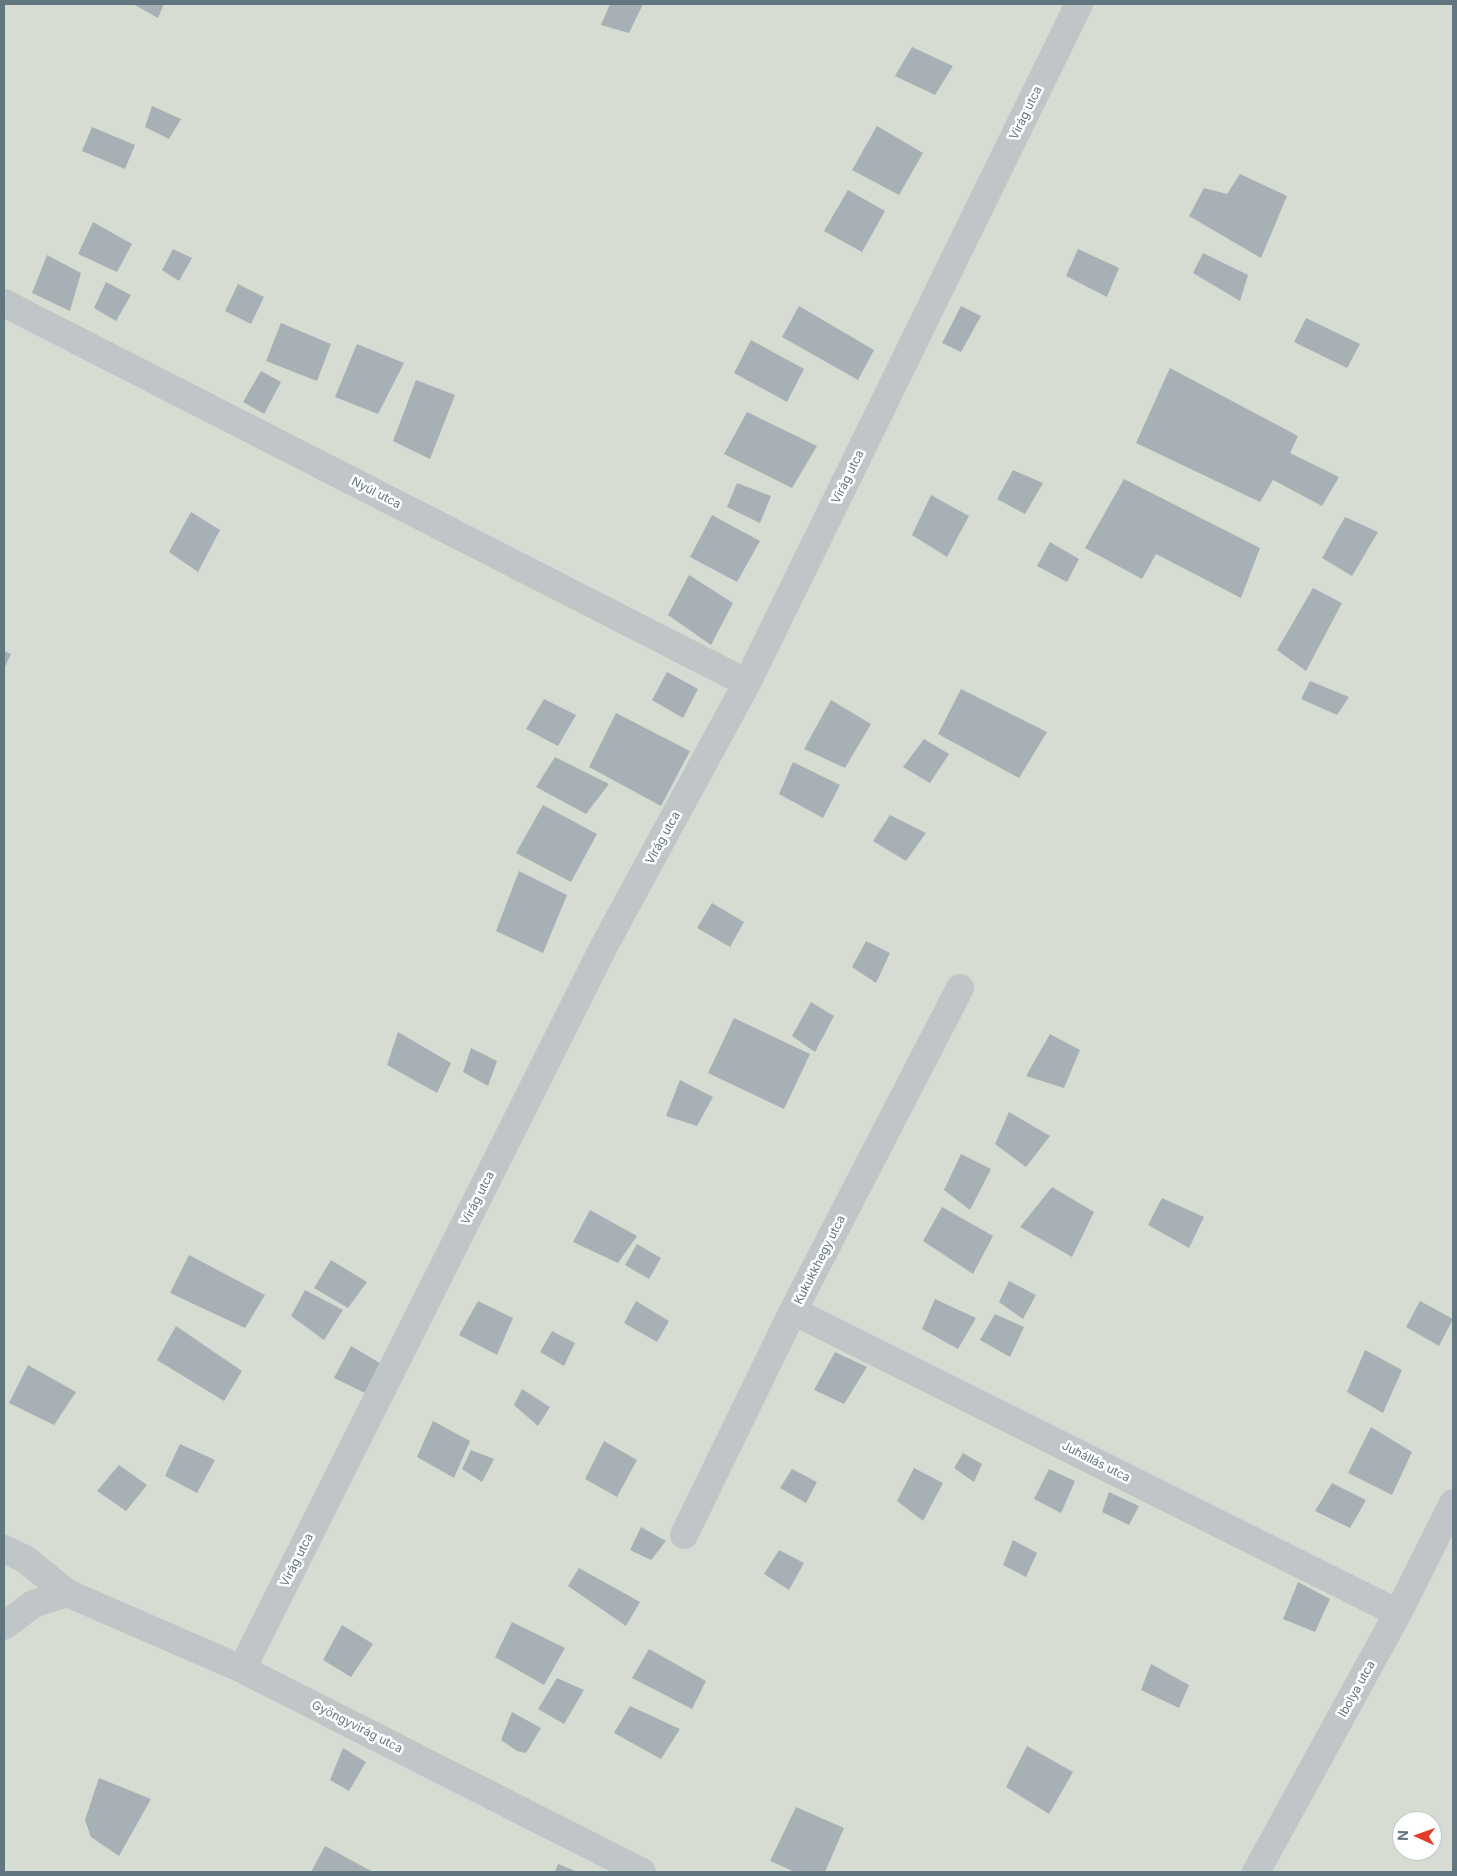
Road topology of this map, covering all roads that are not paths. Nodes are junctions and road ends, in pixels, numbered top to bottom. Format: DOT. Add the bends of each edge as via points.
graph roads {
  1 [pos="1079,4"];
  2 [pos="4,303"];
  3 [pos="747,683"];
  4 [pos="960,988"];
  5 [pos="793,1311"];
  6 [pos="1453,1503"];
  7 [pos="684,1535"];
  8 [pos="14,1554"];
  9 [pos="67,1593"];
  10 [pos="1398,1613"];
  11 [pos="4,1626"];
  12 [pos="242,1669"];
  13 [pos="642,1872"];
  14 [pos="1256,1872"];
  1 -- 3 [label="street, Virág utca"];
  2 -- 3 [label="street, Nyúl utca"];
  3 -- 12 [label="street, Virág utca" via="604,946"];
  4 -- 5 [label="street, Kukukkhegy utca"];
  5 -- 7 [label="street, Kukukkhegy utca"];
  5 -- 10 [label="street, Juhállás utca"];
  6 -- 10 [label="street, Ibolya utca"];
  8 -- 9 [label="street, Gyöngyvirág utca"];
  9 -- 11 [label="street" via="33,1604"];
  9 -- 12 [label="street, Gyöngyvirág utca"];
  10 -- 14 [label="street, Ibolya utca"];
  12 -- 13 [label="street, Gyöngyvirág utca"];
}
